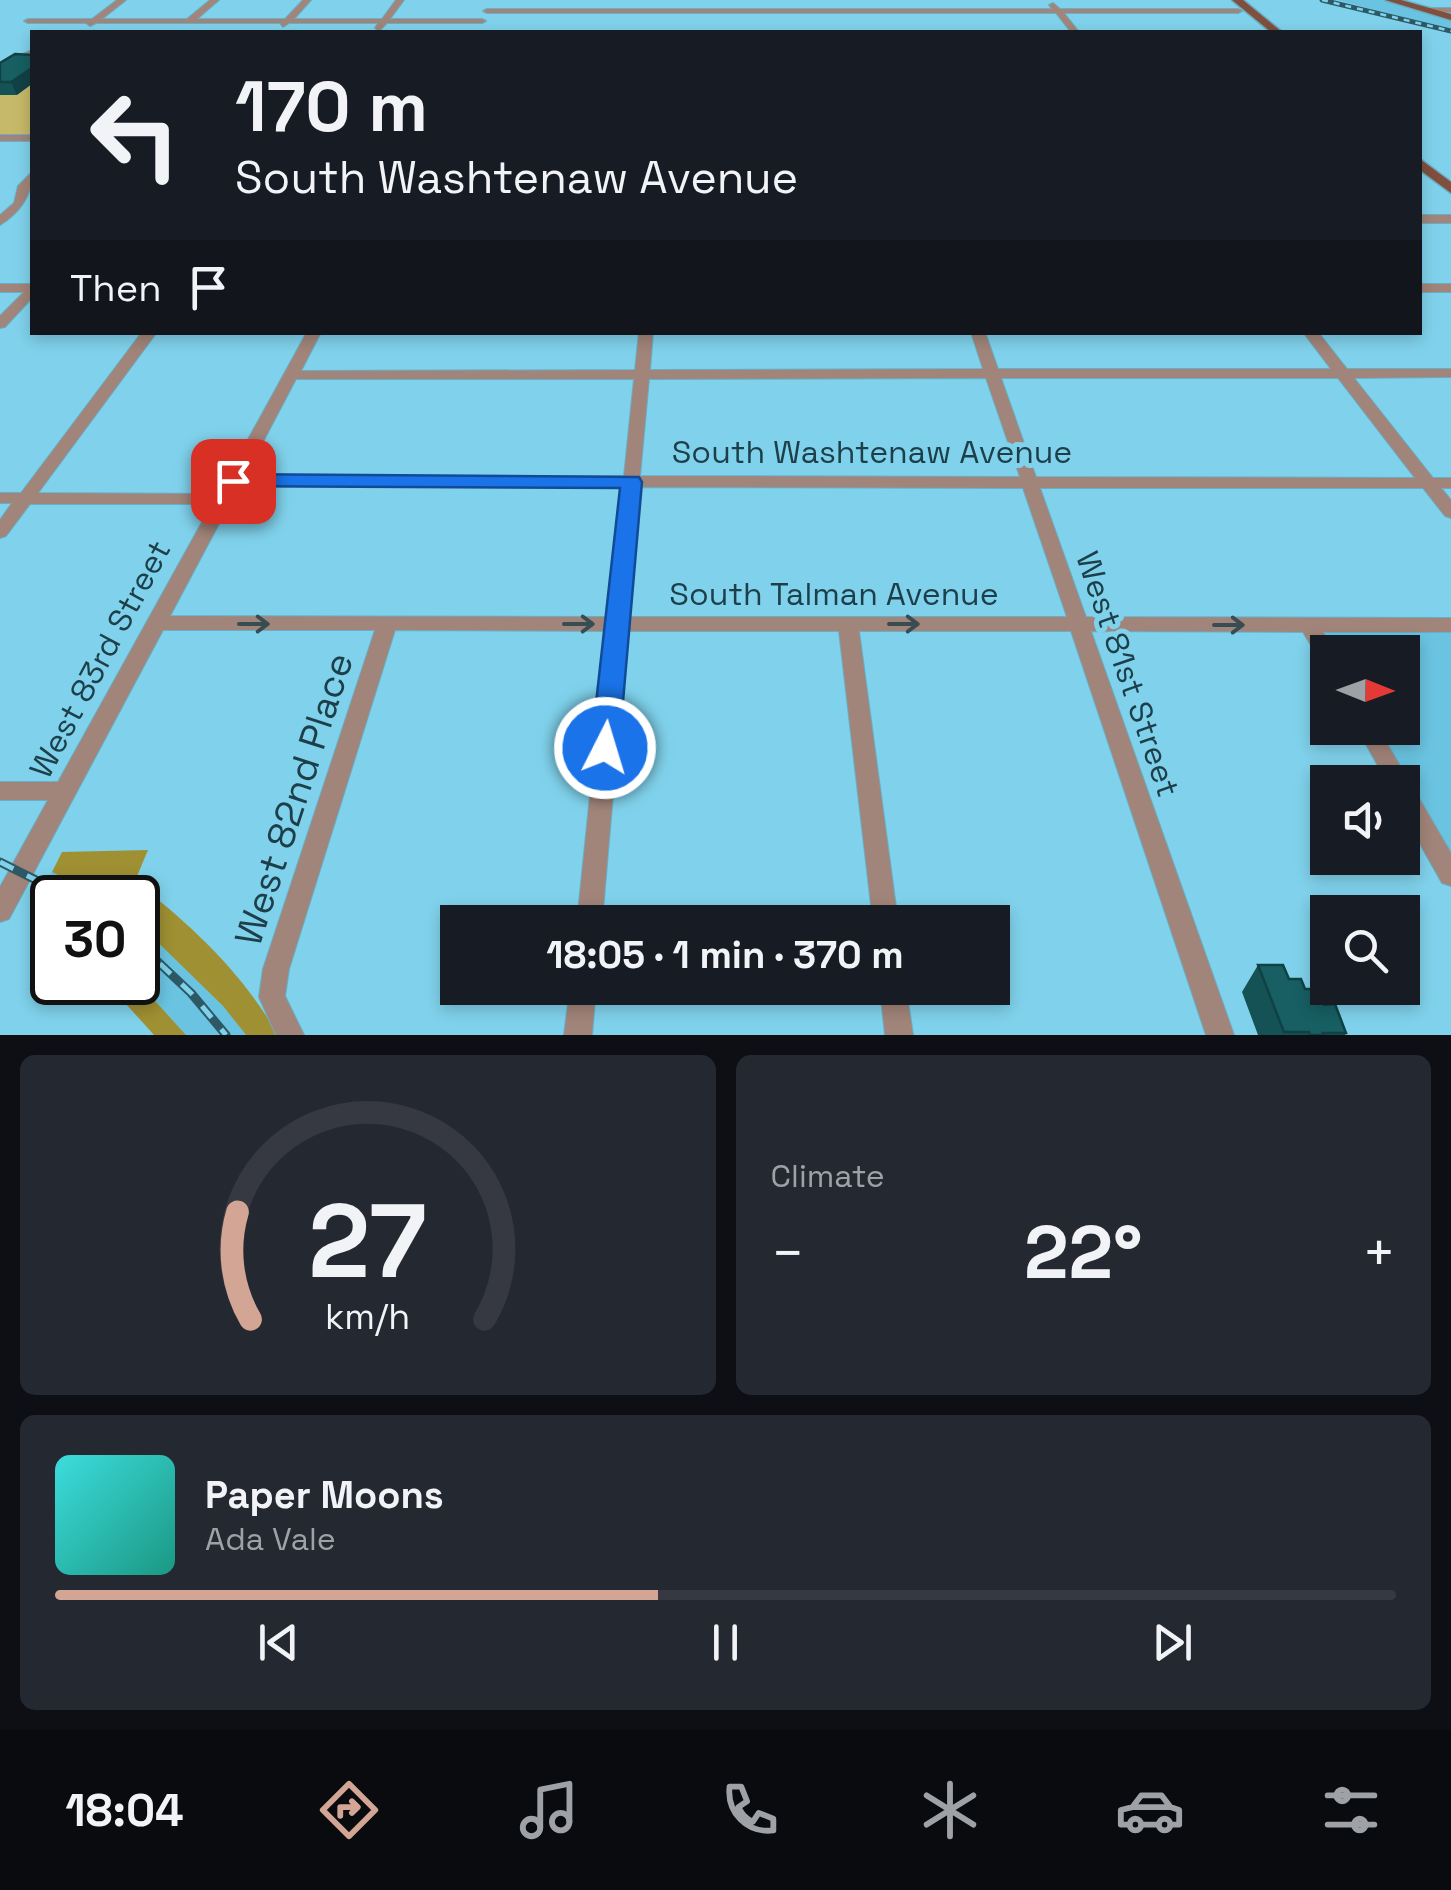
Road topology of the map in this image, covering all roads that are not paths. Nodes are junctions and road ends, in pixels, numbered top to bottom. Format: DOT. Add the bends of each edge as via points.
graph roads {
  1 [pos="122,0"];
  2 [pos="215,0"];
  3 [pos="307,0"];
  4 [pos="400,0"];
  5 [pos="493,0"];
  6 [pos="678,0"];
  7 [pos="864,0"];
  8 [pos="1049,0"];
  9 [pos="1226,0"];
  10 [pos="1390,0"];
  11 [pos="1238,5"];
  12 [pos="488,11"];
  13 [pos="677,11"];
  14 [pos="868,11"];
  15 [pos="1058,11"];
  16 [pos="1451,14"];
  17 [pos="28,21"];
  18 [pos="482,21"];
  19 [pos="92,22"];
  20 [pos="189,22"];
  21 [pos="286,22"];
  22 [pos="384,22"];
  23 [pos="676,26"];
  24 [pos="872,26"];
  25 [pos="81,30"];
  26 [pos="179,30"];
  27 [pos="278,30"];
  28 [pos="378,30"];
  29 [pos="477,30"];
  30 [pos="1073,30"];
  31 [pos="1262,30"];
  32 [pos="1274,30"];
  33 [pos="30,55"];
  34 [pos="0,67"];
  35 [pos="0,138"];
  36 [pos="30,138"];
  37 [pos="1422,150"];
  38 [pos="1422,165"];
  39 [pos="1451,173"];
  40 [pos="30,177"];
  41 [pos="1451,189"];
  42 [pos="1422,219"];
  43 [pos="1451,219"];
  44 [pos="0,220"];
  45 [pos="0,288"];
  46 [pos="1422,288"];
  47 [pos="1451,288"];
  48 [pos="30,290"];
  49 [pos="30,292"];
  50 [pos="0,324"];
  51 [pos="148,335"];
  52 [pos="312,335"];
  53 [pos="646,335"];
  54 [pos="979,335"];
  55 [pos="1312,335"];
  56 [pos="1451,373"];
  57 [pos="641,374"];
  58 [pos="992,374"];
  59 [pos="1342,374"];
  60 [pos="291,375"];
  61 [pos="631,482"];
  62 [pos="1031,482"];
  63 [pos="1428,482"];
  64 [pos="1451,482"];
  65 [pos="229,490"];
  66 [pos="0,498"];
  67 [pos="25,498"];
  68 [pos="1451,512"];
  69 [pos="0,532"];
  70 [pos="156,624"];
  71 [pos="387,624"];
  72 [pos="617,624"];
  73 [pos="848,624"];
  74 [pos="1079,624"];
  75 [pos="1309,625"];
  76 [pos="1451,625"];
  77 [pos="1315,635"];
  78 [pos="0,791"];
  79 [pos="66,791"];
  80 [pos="1420,821"];
  81 [pos="1451,875"];
  82 [pos="591,905"];
  83 [pos="883,905"];
  84 [pos="0,912"];
  85 [pos="581,1005"];
  86 [pos="895,1005"];
  87 [pos="290,1035"];
  88 [pos="578,1035"];
  89 [pos="899,1035"];
  90 [pos="1220,1035"];
  1 -- 19 [label="street"];
  2 -- 20 [label="street"];
  3 -- 21 [label="street"];
  4 -- 22 [label="street"];
  5 -- 12 [label="street"];
  6 -- 13 [label="street"];
  7 -- 14 [label="street"];
  8 -- 15 [label="street"];
  9 -- 11 [label="main road"];
  10 -- 16 [label="main road"];
  11 -- 15 [label="street"];
  11 -- 31 [label="main road"];
  11 -- 32 [label="main road"];
  12 -- 13 [label="street"];
  12 -- 18 [label="street"];
  13 -- 14 [label="street"];
  13 -- 23 [label="street"];
  14 -- 15 [label="street"];
  14 -- 24 [label="street"];
  15 -- 30 [label="street"];
  17 -- 19 [label="street"];
  18 -- 22 [label="street"];
  18 -- 29 [label="street"];
  19 -- 20 [label="street"];
  19 -- 25 [label="street"];
  20 -- 21 [label="street"];
  20 -- 26 [label="street"];
  21 -- 22 [label="street"];
  21 -- 27 [label="street"];
  22 -- 28 [label="street"];
  33 -- 34 [label="street"];
  35 -- 36 [label="street"];
  37 -- 39 [label="main road"];
  38 -- 41 [label="main road"];
  40 -- 44 [label="street" via="18,204"];
  42 -- 43 [label="street"];
  45 -- 48 [label="street"];
  46 -- 47 [label="street"];
  49 -- 50 [label="street"];
  51 -- 67 [label="street"];
  52 -- 60 [label="street, West 83rd Street"];
  53 -- 57 [label="street"];
  54 -- 58 [label="street, West 81st Street"];
  55 -- 59 [label="street"];
  56 -- 59 [label="street"];
  57 -- 58 [label="street"];
  57 -- 60 [label="street"];
  57 -- 61 [label="street"];
  58 -- 59 [label="street"];
  58 -- 62 [label="street, West 81st Street"];
  59 -- 63 [label="street"];
  60 -- 65 [label="street, West 83rd Street"];
  61 -- 62 [label="street, South Washtenaw Avenue"];
  61 -- 65 [label="street, South Washtenaw Avenue"];
  61 -- 72 [label="street"];
  62 -- 63 [label="street, South Washtenaw Avenue"];
  62 -- 74 [label="street, West 81st Street"];
  63 -- 64 [label="street, South Washtenaw Avenue"];
  63 -- 68 [label="street"];
  65 -- 67 [label="street, South Washtenaw Avenue"];
  65 -- 70 [label="street, West 83rd Street"];
  66 -- 67 [label="street, South Washtenaw Avenue"];
  67 -- 69 [label="street"];
  70 -- 71 [label="street, South Talman Avenue, one-way"];
  70 -- 79 [label="street, West 83rd Street"];
  71 -- 72 [label="street, South Talman Avenue, one-way"];
  71 -- 87 [label="street, West 82nd Place" via="276,970 272,997"];
  72 -- 73 [label="street, South Talman Avenue"];
  72 -- 82 [label="street"];
  73 -- 74 [label="street, South Talman Avenue, one-way"];
  73 -- 83 [label="street"];
  74 -- 75 [label="street, South Talman Avenue, one-way"];
  74 -- 90 [label="street, West 81st Street"];
  75 -- 76 [label="street, South Talman Avenue"];
  75 -- 77 [label="street"];
  78 -- 79 [label="street"];
  79 -- 84 [label="street, West 83rd Street"];
  80 -- 81 [label="street"];
  85 -- 88 [label="street"];
  86 -- 89 [label="street"];
}
